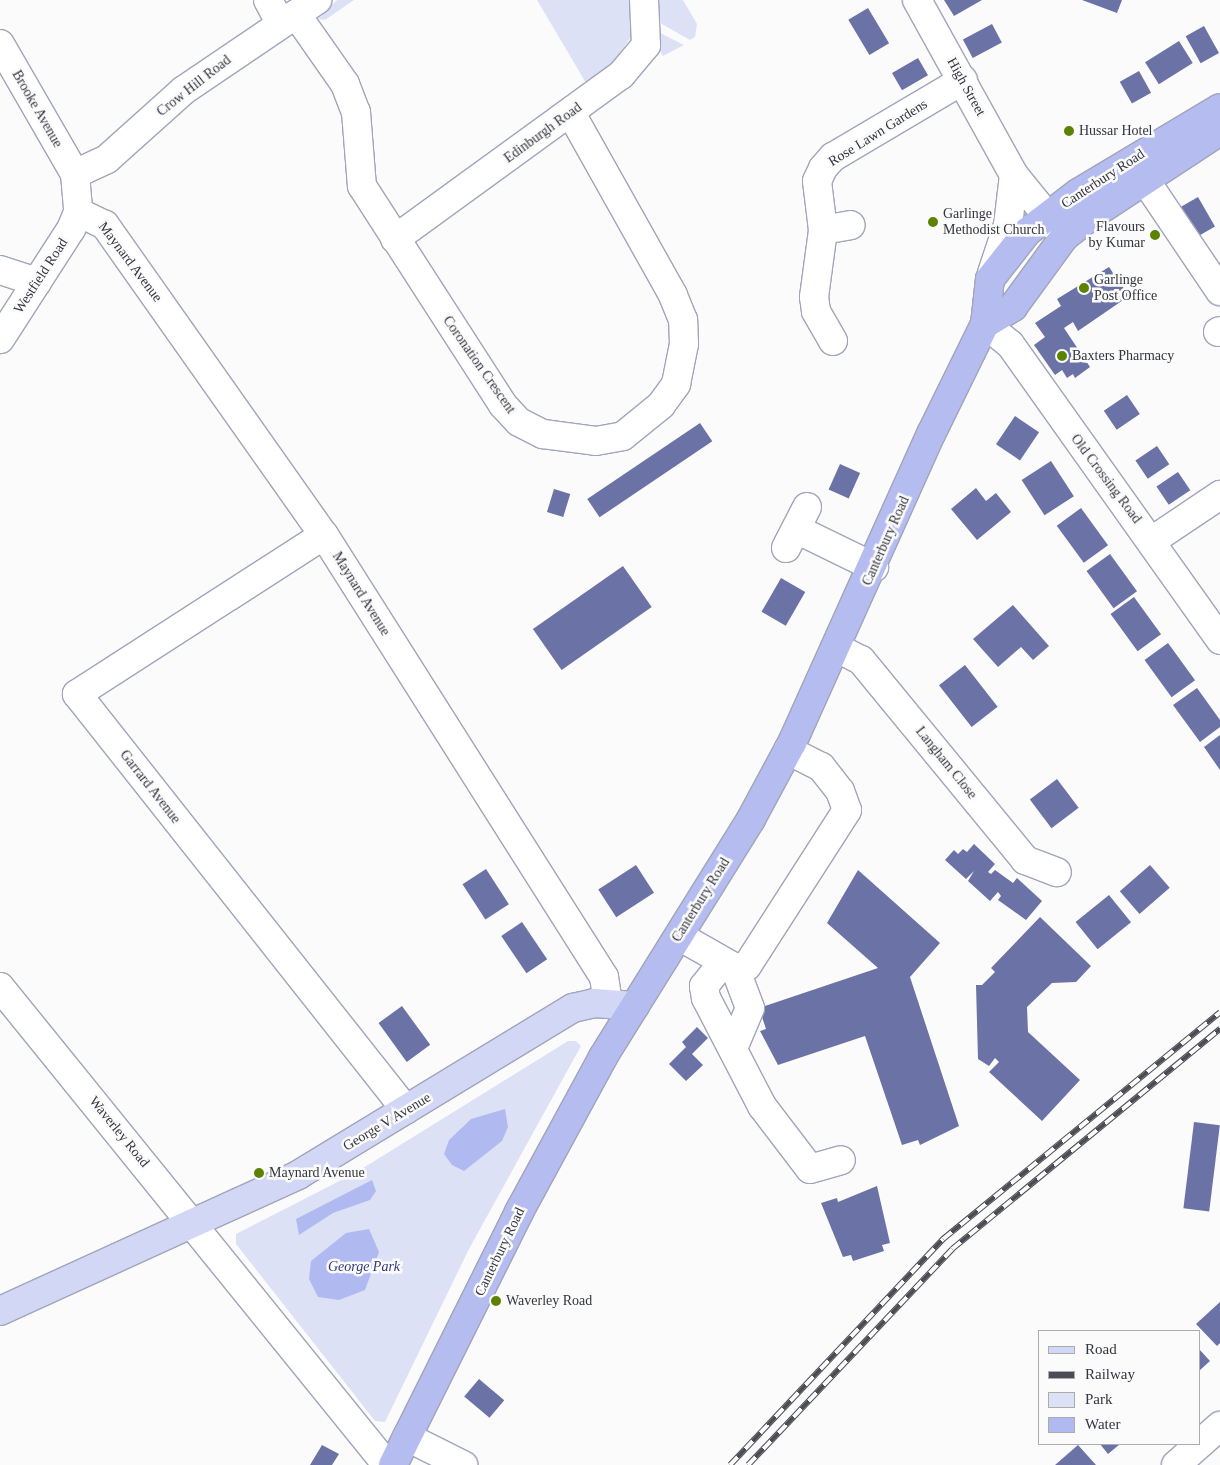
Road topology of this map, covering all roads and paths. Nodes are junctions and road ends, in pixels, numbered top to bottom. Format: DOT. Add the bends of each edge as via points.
graph roads {
  1 [pos="644,0"];
  2 [pos="917,0"];
  3 [pos="290,9"];
  4 [pos="1,47"];
  5 [pos="963,80"];
  6 [pos="1220,108"];
  7 [pos="570,113"];
  8 [pos="1220,131"];
  9 [pos="74,174"];
  10 [pos="1014,176"];
  11 [pos="1144,180"];
  12 [pos="78,212"];
  13 [pos="851,225"];
  14 [pos="1056,226"];
  15 [pos="823,230"];
  16 [pos="395,239"];
  17 [pos="0,270"];
  18 [pos="990,279"];
  19 [pos="37,282"];
  20 [pos="1220,291"];
  21 [pos="985,324"];
  22 [pos="0,339"];
  23 [pos="833,341"];
  24 [pos="1220,495"];
  25 [pos="796,528"];
  26 [pos="324,535"];
  27 [pos="1153,540"];
  28 [pos="874,567"];
  29 [pos="1220,640"];
  30 [pos="837,648"];
  31 [pos="788,750"];
  32 [pos="1057,872"];
  33 [pos="679,936"];
  34 [pos="729,965"];
  35 [pos="0,987"];
  36 [pos="608,1003"];
  37 [pos="635,1006"];
  38 [pos="734,1046"];
  39 [pos="406,1110"];
  40 [pos="841,1160"];
  41 [pos="193,1224"];
  42 [pos="0,1311"];
  43 [pos="1220,1426"];
  44 [pos="407,1437"];
  45 [pos="1200,1444"];
  46 [pos="1199,1445"];
  47 [pos="387,1465"];
  48 [pos="393,1465"];
  49 [pos="463,1465"];
  50 [pos="1176,1465"];
  1 -- 7 [label="street, Edinburgh Road" via="646,45 621,75"];
  2 -- 5 [label="street, High Street"];
  3 -- 9 [label="street, Crow Hill Road" via="184,90 106,160"];
  3 -- 16 [label="street, Coronation Crescent" via="345,84 356,112 362,186"];
  4 -- 9 [label="street, Brooke Avenue"];
  5 -- 10 [label="street, High Street"];
  5 -- 15 [label="street, Rose Lawn Gardens" via="833,157 817,180"];
  6 -- 14 [label="highway, Canterbury Road" via="1105,175"];
  7 -- 16 [label="street, Edinburgh Road"];
  7 -- 16 [label="street, Coronation Crescent" via="673,295 683,320 684,344 676,384 641,424 623,436 590,441 543,434 519,422 503,404"];
  8 -- 11 [label="highway, Canterbury Road"];
  9 -- 12 [label="street"];
  10 -- 14 [label="street, High Street"];
  10 -- 18 [label="street" via="1008,225"];
  11 -- 14 [label="highway, Canterbury Road"];
  11 -- 20 [label="street, Canterbury Road"];
  12 -- 19 [label="street, Westfield Road"];
  12 -- 26 [label="street, Maynard Avenue" via="105,225"];
  13 -- 15 [label="street"];
  14 -- 18 [label="highway, Canterbury Road" via="1027,232"];
  14 -- 21 [label="highway, Canterbury Road" via="1013,307"];
  15 -- 23 [label="street, Rose Lawn Gardens" via="816,311"];
  17 -- 19 [label="street"];
  18 -- 21 [label="highway, Canterbury Road"];
  19 -- 22 [label="street, Westfield Road"];
  21 -- 27 [label="street, Old Crossing Road" via="1010,344"];
  21 -- 28 [label="highway, Canterbury Road" via="931,434"];
  24 -- 27 [label="street"];
  25 -- 28 [label="street"];
  26 -- 36 [label="street, Maynard Avenue" via="604,977"];
  26 -- 39 [label="street, Garrard Avenue" via="77,694"];
  27 -- 29 [label="street, Old Crossing Road"];
  28 -- 30 [label="highway, Canterbury Road"];
  30 -- 31 [label="highway, Canterbury Road"];
  30 -- 32 [label="street, Langham Close" via="861,660 1025,860"];
  31 -- 33 [label="highway, Canterbury Road"];
  31 -- 34 [label="street" via="821,767 840,791 847,810 751,963"];
  33 -- 34 [label="street"];
  33 -- 37 [label="highway, Canterbury Road"];
  34 -- 38 [label="street" via="750,1008"];
  34 -- 38 [label="street" via="704,986 706,998"];
  35 -- 41 [label="street, Waverley Road"];
  36 -- 37 [label="main road, George V Avenue"];
  36 -- 39 [label="main road, George V Avenue" via="573,1008"];
  37 -- 44 [label="highway, Canterbury Road" via="532,1187"];
  38 -- 40 [label="street" via="762,1106 797,1156 810,1169"];
  39 -- 41 [label="main road, George V Avenue" via="298,1175"];
  41 -- 42 [label="main road, George V Avenue"];
  41 -- 47 [label="street, Waverley Road"];
  43 -- 45 [label="street"];
  44 -- 48 [label="highway, Canterbury Road"];
  44 -- 49 [label="street"];
  46 -- 50 [label="street"];
}
